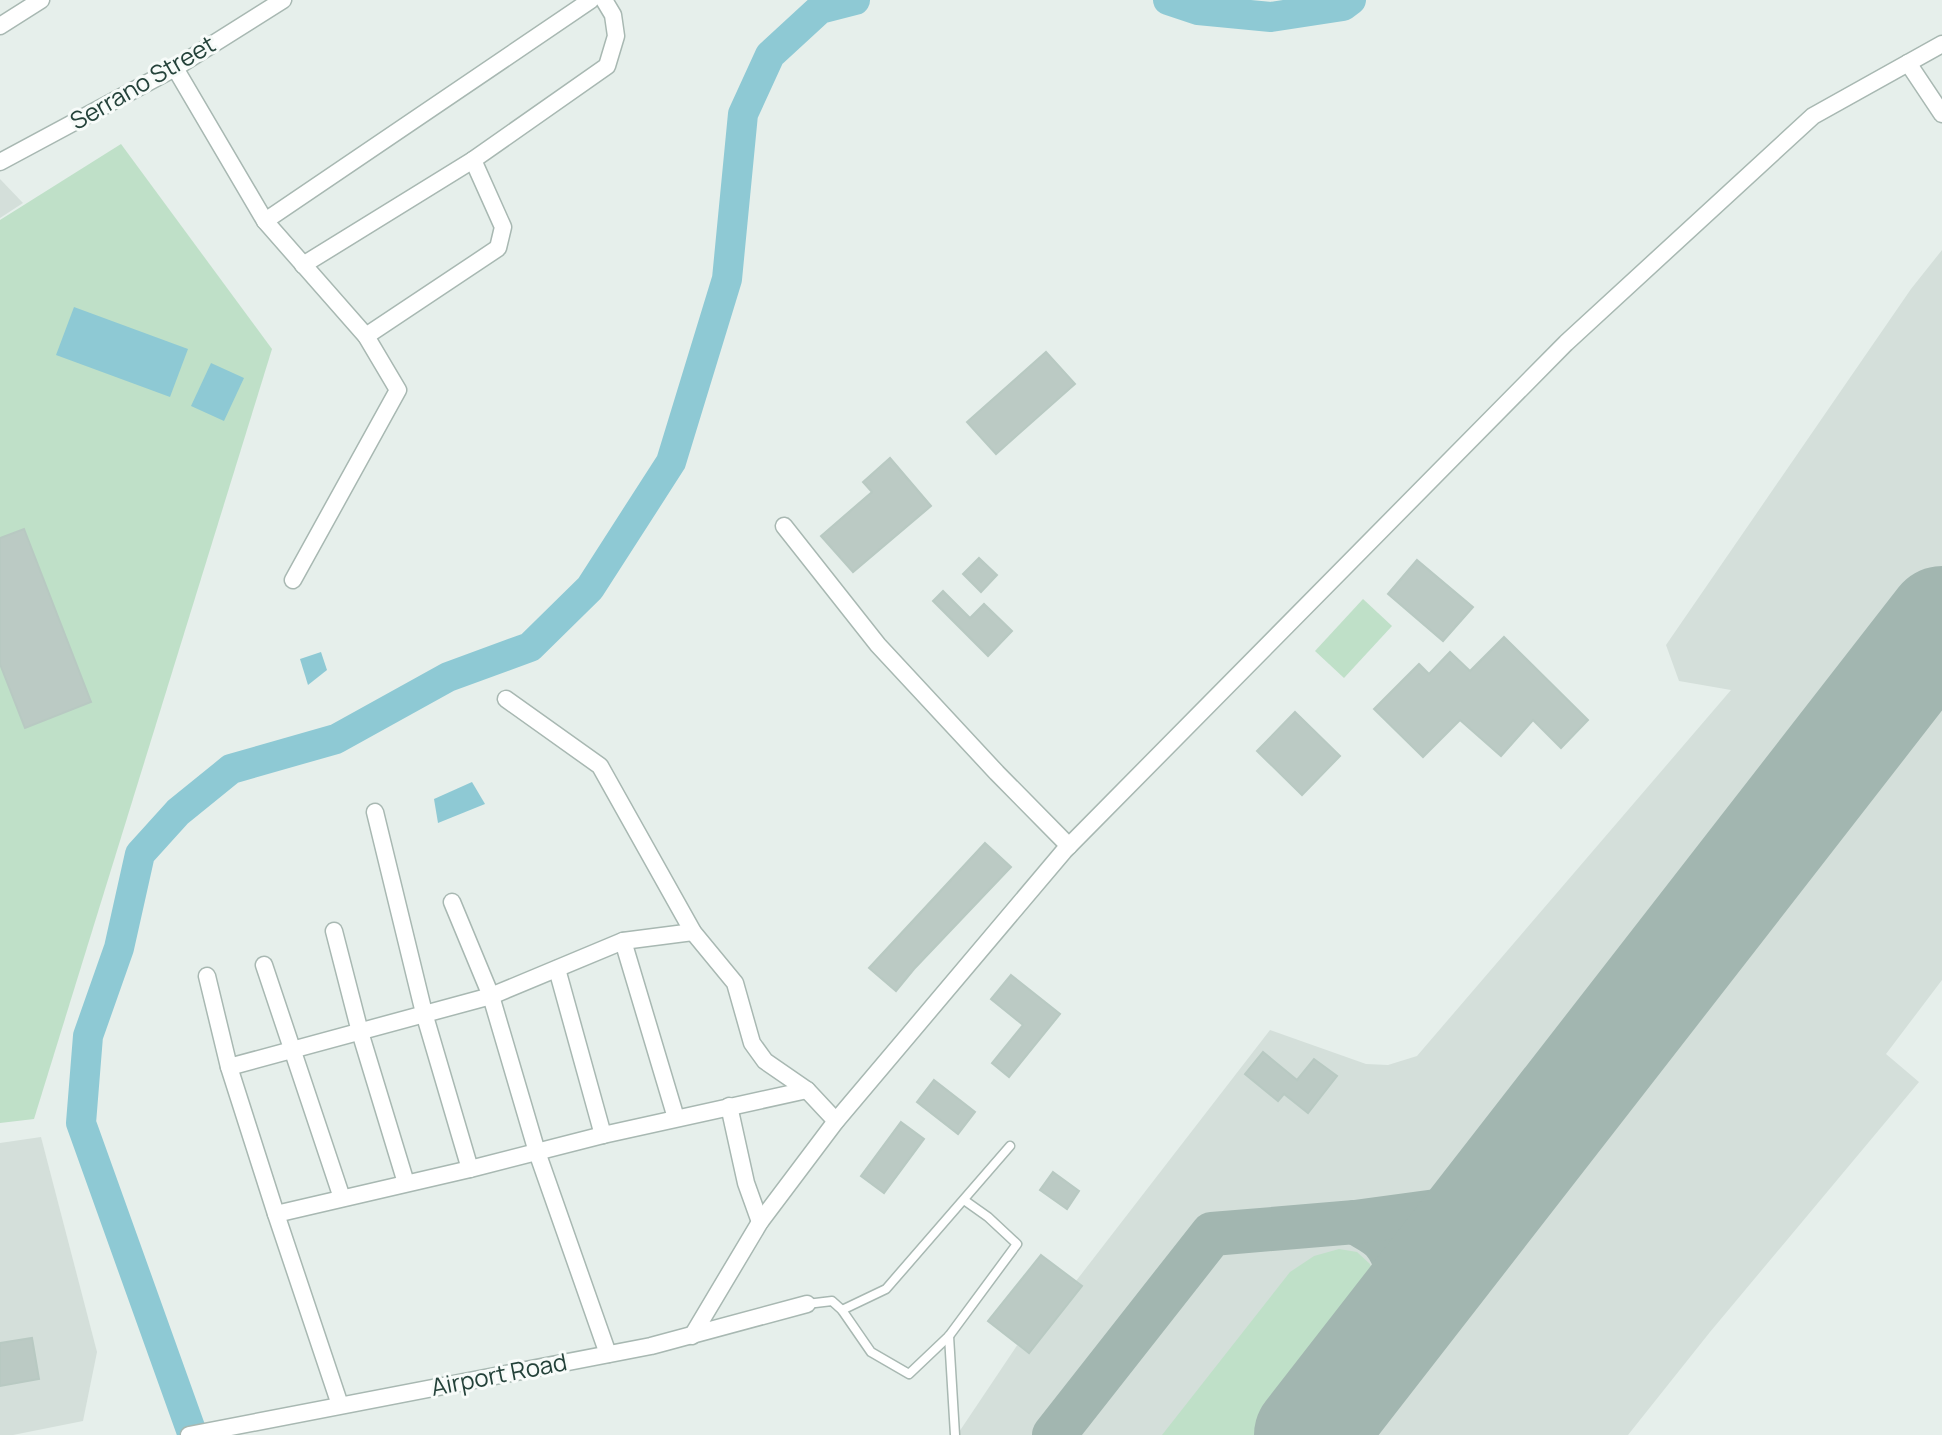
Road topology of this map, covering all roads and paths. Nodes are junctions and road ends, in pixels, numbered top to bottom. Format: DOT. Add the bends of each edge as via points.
graph roads {
  1 [pos="41,0"];
  2 [pos="283,0"];
  3 [pos="591,0"];
  4 [pos="604,0"];
  5 [pos="0,26"];
  6 [pos="1942,44"];
  7 [pos="1909,63"];
  8 [pos="175,68"];
  9 [pos="1942,114"];
  10 [pos="473,160"];
  11 [pos="0,162"];
  12 [pos="265,221"];
  13 [pos="303,265"];
  14 [pos="366,336"];
  15 [pos="784,526"];
  16 [pos="293,580"];
  17 [pos="506,699"];
  18 [pos="375,812"];
  19 [pos="1069,846"];
  20 [pos="452,902"];
  21 [pos="334,931"];
  22 [pos="693,932"];
  23 [pos="623,941"];
  24 [pos="264,965"];
  25 [pos="557,969"];
  26 [pos="207,976"];
  27 [pos="491,996"];
  28 [pos="424,1013"];
  29 [pos="360,1032"];
  30 [pos="292,1050"];
  31 [pos="229,1068"];
  32 [pos="807,1090"];
  33 [pos="729,1106"];
  34 [pos="676,1118"];
  35 [pos="836,1121"];
  36 [pos="603,1135"];
  37 [pos="1010,1146"];
  38 [pos="537,1152"];
  39 [pos="470,1169"];
  40 [pos="406,1183"];
  41 [pos="342,1198"];
  42 [pos="964,1200"];
  43 [pos="276,1214"];
  44 [pos="760,1222"];
  45 [pos="807,1304"];
  46 [pos="842,1310"];
  47 [pos="692,1336"];
  48 [pos="948,1336"];
  49 [pos="608,1354"];
  50 [pos="340,1405"];
  51 [pos="189,1435"];
  52 [pos="955,1435"];
  1 -- 5 [label="street"];
  2 -- 8 [label="street, Serrano Street"];
  3 -- 12 [label="street"];
  4 -- 10 [label="street" via="613,15 616,36 607,65"];
  6 -- 7 [label="street"];
  7 -- 9 [label="street"];
  7 -- 19 [label="street" via="1813,116 1566,342"];
  8 -- 11 [label="street, Serrano Street"];
  8 -- 12 [label="street"];
  10 -- 13 [label="street"];
  10 -- 14 [label="street" via="503,227 498,248"];
  12 -- 13 [label="street"];
  13 -- 14 [label="street"];
  14 -- 16 [label="street" via="398,390"];
  15 -- 19 [label="street" via="878,645"];
  17 -- 22 [label="street" via="600,766"];
  18 -- 28 [label="street"];
  19 -- 35 [label="street"];
  20 -- 27 [label="street"];
  21 -- 29 [label="street"];
  22 -- 23 [label="street"];
  22 -- 32 [label="street" via="735,983 752,1043 765,1061"];
  23 -- 25 [label="street"];
  23 -- 34 [label="street"];
  24 -- 30 [label="street"];
  25 -- 27 [label="street"];
  25 -- 36 [label="street"];
  26 -- 31 [label="street"];
  27 -- 28 [label="street"];
  27 -- 38 [label="street"];
  28 -- 29 [label="street"];
  28 -- 39 [label="street"];
  29 -- 30 [label="street"];
  29 -- 40 [label="street"];
  30 -- 31 [label="street"];
  30 -- 41 [label="street"];
  31 -- 43 [label="street"];
  32 -- 33 [label="street"];
  32 -- 35 [label="street"];
  33 -- 34 [label="street"];
  33 -- 44 [label="street"];
  34 -- 36 [label="street"];
  35 -- 44 [label="street"];
  36 -- 38 [label="street"];
  37 -- 42 [label="lane"];
  38 -- 39 [label="street"];
  38 -- 49 [label="street"];
  39 -- 40 [label="street"];
  40 -- 41 [label="street"];
  41 -- 43 [label="street"];
  42 -- 46 [label="lane" via="886,1289"];
  42 -- 48 [label="lane" via="1017,1244"];
  43 -- 50 [label="street"];
  44 -- 47 [label="street"];
  45 -- 46 [label="lane" via="832,1301"];
  45 -- 47 [label="street, Airport Road"];
  46 -- 48 [label="lane" via="871,1352 909,1374"];
  47 -- 49 [label="street, Airport Road"];
  48 -- 52 [label="lane"];
  49 -- 50 [label="street, Airport Road"];
  50 -- 51 [label="street, Airport Road"];
}
